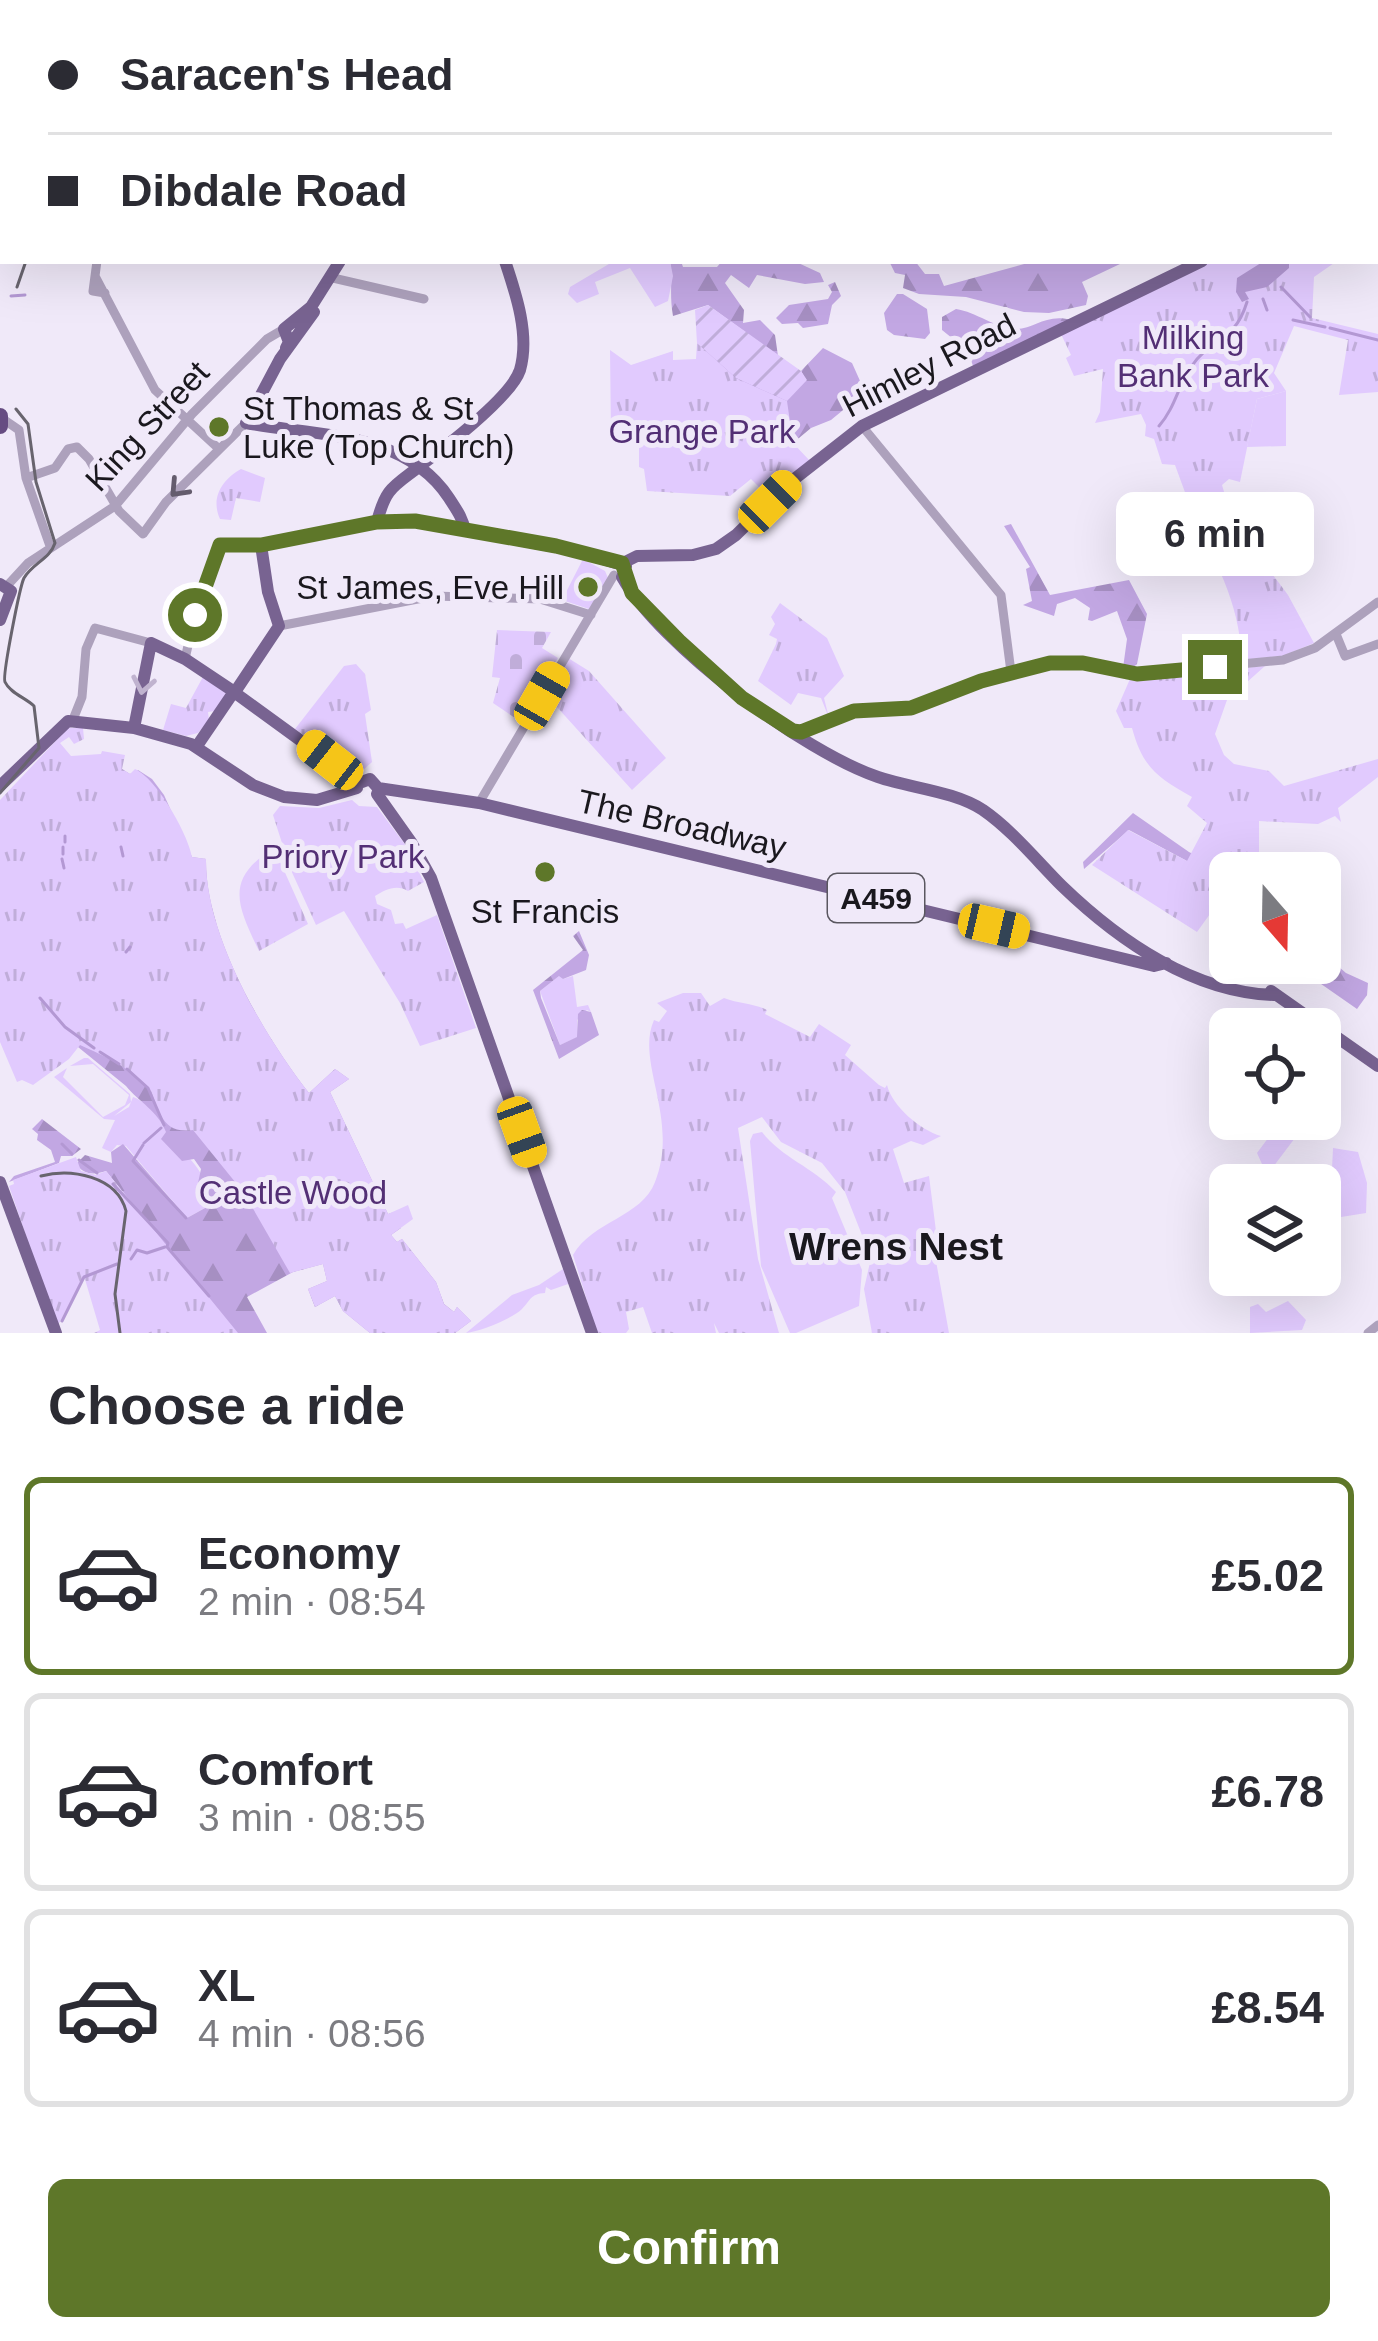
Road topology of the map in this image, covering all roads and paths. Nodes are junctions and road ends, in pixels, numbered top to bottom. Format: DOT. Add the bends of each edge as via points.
graph roads {
  1 [pos="97,264"];
  2 [pos="322,264"];
  3 [pos="323,264"];
  4 [pos="340,264"];
  5 [pos="506,264"];
  6 [pos="1196,264"];
  7 [pos="332,277"];
  8 [pos="424,299"];
  9 [pos="314,307"];
  10 [pos="285,331"];
  11 [pos="280,359"];
  12 [pos="0,417"];
  13 [pos="186,421"];
  14 [pos="246,423"];
  15 [pos="862,426"];
  16 [pos="0,427"];
  17 [pos="20,434"];
  18 [pos="218,448"];
  19 [pos="420,466"];
  20 [pos="26,478"];
  21 [pos="115,506"];
  22 [pos="377,522"];
  23 [pos="465,531"];
  24 [pos="261,545"];
  25 [pos="50,547"];
  26 [pos="621,569"];
  27 [pos="5,588"];
  28 [pos="1378,602"];
  29 [pos="0,608"];
  30 [pos="591,614"];
  31 [pos="0,620"];
  32 [pos="279,626"];
  33 [pos="1336,634"];
  34 [pos="151,643"];
  35 [pos="1378,644"];
  36 [pos="185,659"];
  37 [pos="1011,672"];
  38 [pos="234,692"];
  39 [pos="68,723"];
  40 [pos="134,728"];
  41 [pos="805,734"];
  42 [pos="194,742"];
  43 [pos="0,786"];
  44 [pos="367,791"];
  45 [pos="0,797"];
  46 [pos="479,803"];
  47 [pos="1083,907"];
  48 [pos="1159,955"];
  49 [pos="1378,1066"];
  50 [pos="0,1182"];
  51 [pos="0,1195"];
  52 [pos="36,1286"];
  53 [pos="1378,1325"];
  54 [pos="54,1333"];
  55 [pos="592,1333"];
  56 [pos="1368,1333"];
  1 -- 13 [label="street" via="99,292 150,382"];
  2 -- 9 [label="main road"];
  3 -- 7 [label="main road"];
  4 -- 7 [label="main road"];
  5 -- 19 [label="main road" via="520,308 518,375"];
  6 -- 15 [label="main road, Himley Road"];
  7 -- 8 [label="street"];
  7 -- 9 [label="main road"];
  9 -- 10 [label="main road"];
  9 -- 11 [label="main road"];
  10 -- 11 [label="main road"];
  10 -- 13 [label="street, King Street" via="266,339"];
  11 -- 14 [label="main road"];
  12 -- 16 [label="highway"];
  12 -- 17 [label="street"];
  13 -- 18 [label="street"];
  13 -- 21 [label="street, King Street"];
  14 -- 18 [label="street"];
  14 -- 19 [label="main road" via="374,444"];
  15 -- 26 [label="main road, Himley Road" via="716,549"];
  15 -- 37 [label="street" via="1001,595"];
  16 -- 17 [label="street"];
  17 -- 20 [label="street"];
  18 -- 21 [label="street, one-way" via="143,534"];
  19 -- 22 [label="main road" via="390,487"];
  19 -- 23 [label="main road" via="442,487"];
  20 -- 21 [label="street" via="51,471 77,447"];
  20 -- 25 [label="street"];
  21 -- 25 [label="street, King Street"];
  22 -- 23 [label="main road"];
  22 -- 24 [label="main road"];
  23 -- 26 [label="main road" via="573,550"];
  24 -- 32 [label="main road"];
  24 -- 36 [label="street" via="220,545"];
  25 -- 27 [label="street, King Street"];
  26 -- 30 [label="street"];
  26 -- 41 [label="main road" via="734,692"];
  27 -- 29 [label="main road"];
  27 -- 31 [label="main road"];
  28 -- 33 [label="street"];
  30 -- 32 [label="street" via="540,598 433,596"];
  30 -- 46 [label="street"];
  32 -- 38 [label="main road"];
  33 -- 35 [label="street" via="1345,656"];
  33 -- 37 [label="street" via="1283,660 1137,674 1065,662"];
  34 -- 36 [label="main road"];
  34 -- 39 [label="street" via="95,628 82,697"];
  34 -- 40 [label="main road, one-way"];
  36 -- 38 [label="main road"];
  37 -- 41 [label="street" via="911,708 854,711"];
  38 -- 42 [label="main road"];
  38 -- 44 [label="main road"];
  39 -- 40 [label="main road, The Broadway / A459"];
  39 -- 43 [label="main road"];
  39 -- 45 [label="main road"];
  40 -- 42 [label="main road, The Broadway / A459"];
  41 -- 47 [label="main road" via="877,776 980,808"];
  42 -- 44 [label="main road, The Broadway / A459" via="251,784 284,797"];
  42 -- 44 [label="main road, The Broadway / A459" via="251,789 283,801"];
  44 -- 46 [label="main road, The Broadway / A459"];
  44 -- 55 [label="main road" via="418,853"];
  46 -- 48 [label="main road, The Broadway / A459" via="1154,966"];
  47 -- 48 [label="main road"];
  47 -- 48 [label="main road"];
  48 -- 49 [label="main road, A459" via="1204,980 1277,995"];
  50 -- 52 [label="main road"];
  51 -- 52 [label="main road"];
  52 -- 54 [label="main road"];
  53 -- 56 [label="street"];
}
